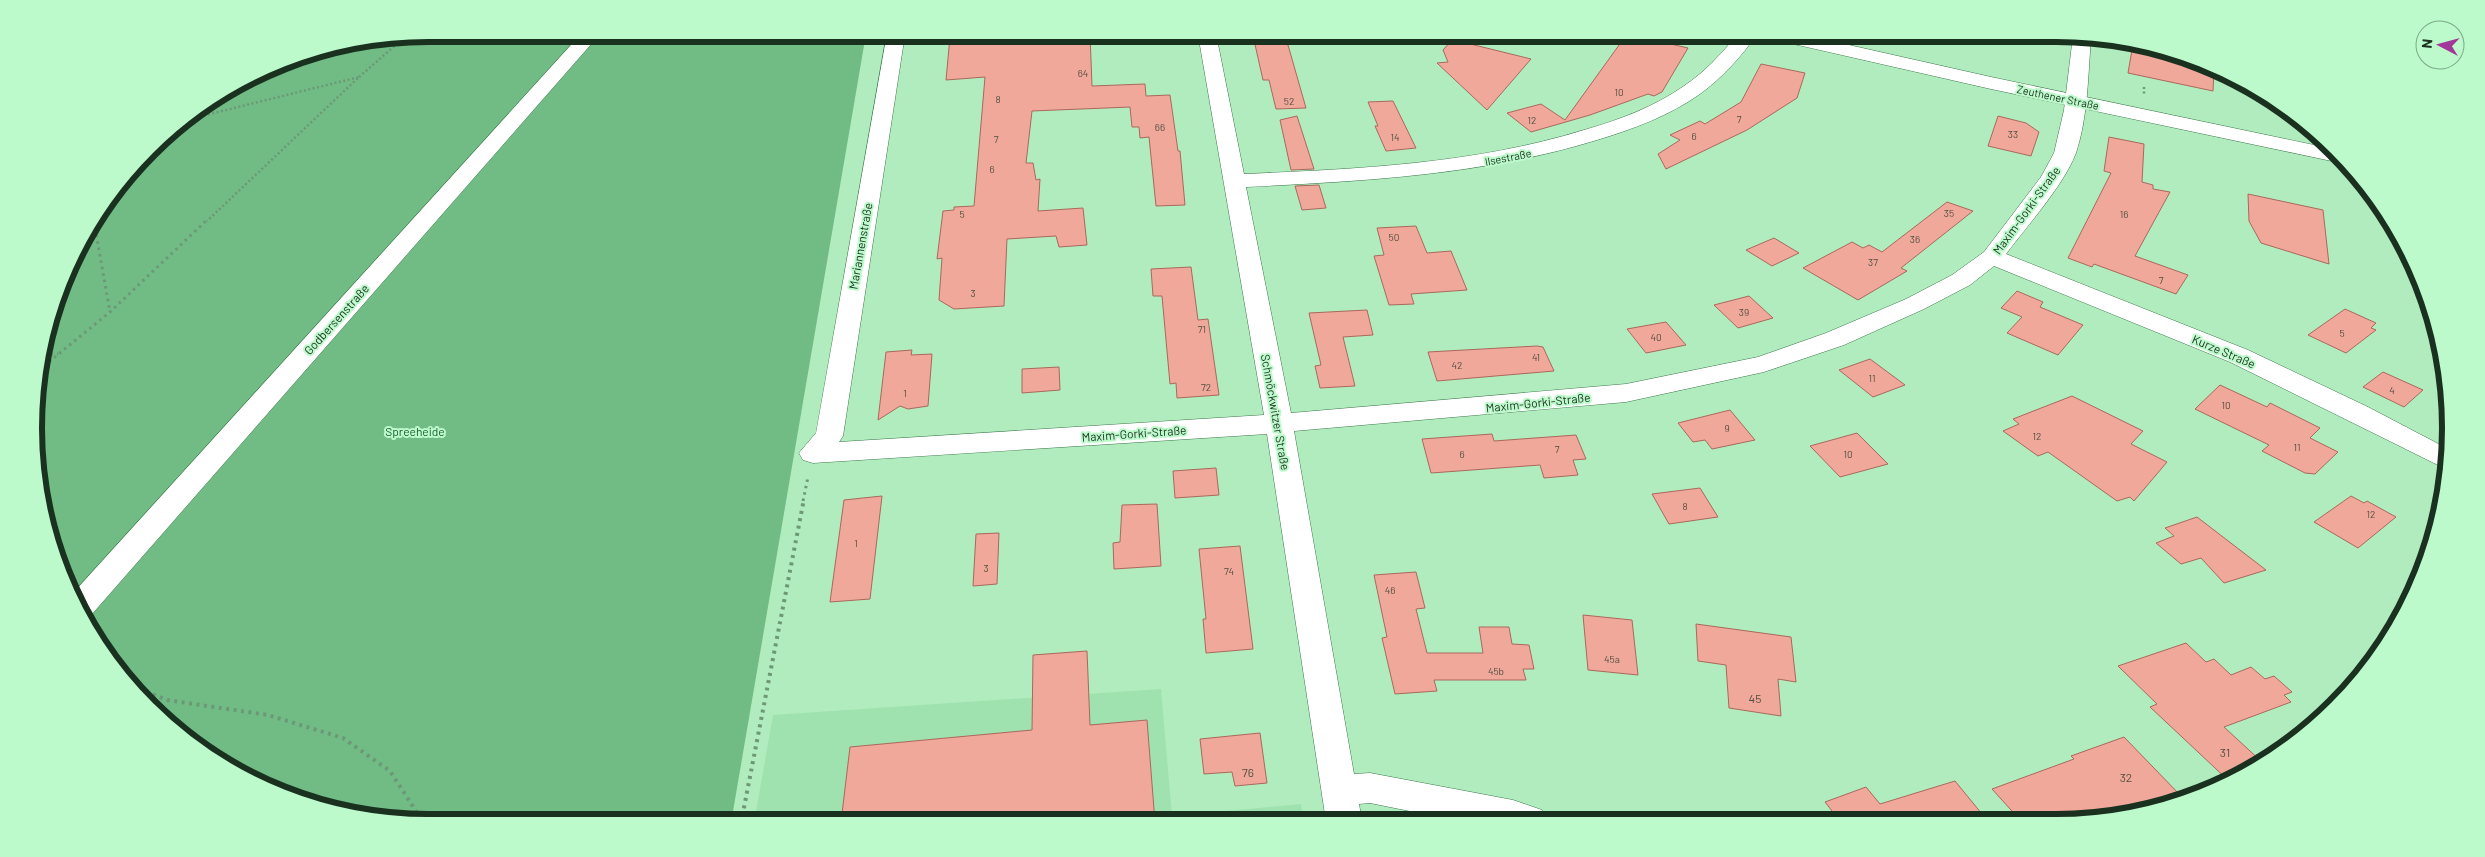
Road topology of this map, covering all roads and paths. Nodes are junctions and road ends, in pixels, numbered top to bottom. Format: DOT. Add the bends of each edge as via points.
graph roads {
  1 [pos="584,42"];
  2 [pos="895,42"];
  3 [pos="1208,42"];
  4 [pos="1741,42"];
  5 [pos="1812,42"];
  6 [pos="2081,43"];
  7 [pos="397,44"];
  8 [pos="359,77"];
  9 [pos="2075,101"];
  10 [pos="203,116"];
  11 [pos="2327,154"];
  12 [pos="1233,181"];
  13 [pos="96,232"];
  14 [pos="1992,257"];
  15 [pos="110,312"];
  16 [pos="59,354"];
  17 [pos="50,355"];
  18 [pos="48,362"];
  19 [pos="1279,423"];
  20 [pos="813,453"];
  21 [pos="2442,457"];
  22 [pos="84,602"];
  23 [pos="147,692"];
  24 [pos="1342,806"];
  25 [pos="418,814"];
  26 [pos="743,814"];
  27 [pos="1503,814"];
  1 -- 22 [label="street, Godbersenstraße"];
  2 -- 20 [label="street, Mariannenstraße" via="829,436"];
  3 -- 12 [label="street, Schmöckwitzer Straße"];
  4 -- 12 [label="street, Ilsestraße" via="1692,90 1632,121 1550,148 1450,166"];
  5 -- 9 [label="street, Zeuthener Straße"];
  6 -- 9 [label="street, Maxim-Gorki-Straße"];
  7 -- 8 [label="path"];
  8 -- 10 [label="path"];
  8 -- 15 [label="path"];
  9 -- 11 [label="street, Zeuthener Straße"];
  9 -- 14 [label="street, Maxim-Gorki-Straße" via="2065,153 2052,178"];
  12 -- 19 [label="street, Schmöckwitzer Straße"];
  13 -- 15 [label="path"];
  14 -- 19 [label="street, Maxim-Gorki-Straße" via="1960,281 1915,304 1835,339 1764,364 1626,393"];
  14 -- 21 [label="street, Kurze Straße" via="2238,356"];
  15 -- 16 [label="path"];
  16 -- 17 [label="path"];
  16 -- 18 [label="path"];
  19 -- 20 [label="street, Maxim-Gorki-Straße"];
  19 -- 24 [label="street, Schmöckwitzer Straße"];
  20 -- 26 [label="path"];
  23 -- 25 [label="path" via="167,700 268,715 343,738 390,771"];
  24 -- 27 [label="street, Schmöckwitzer Straße" via="1370,788"];
}
